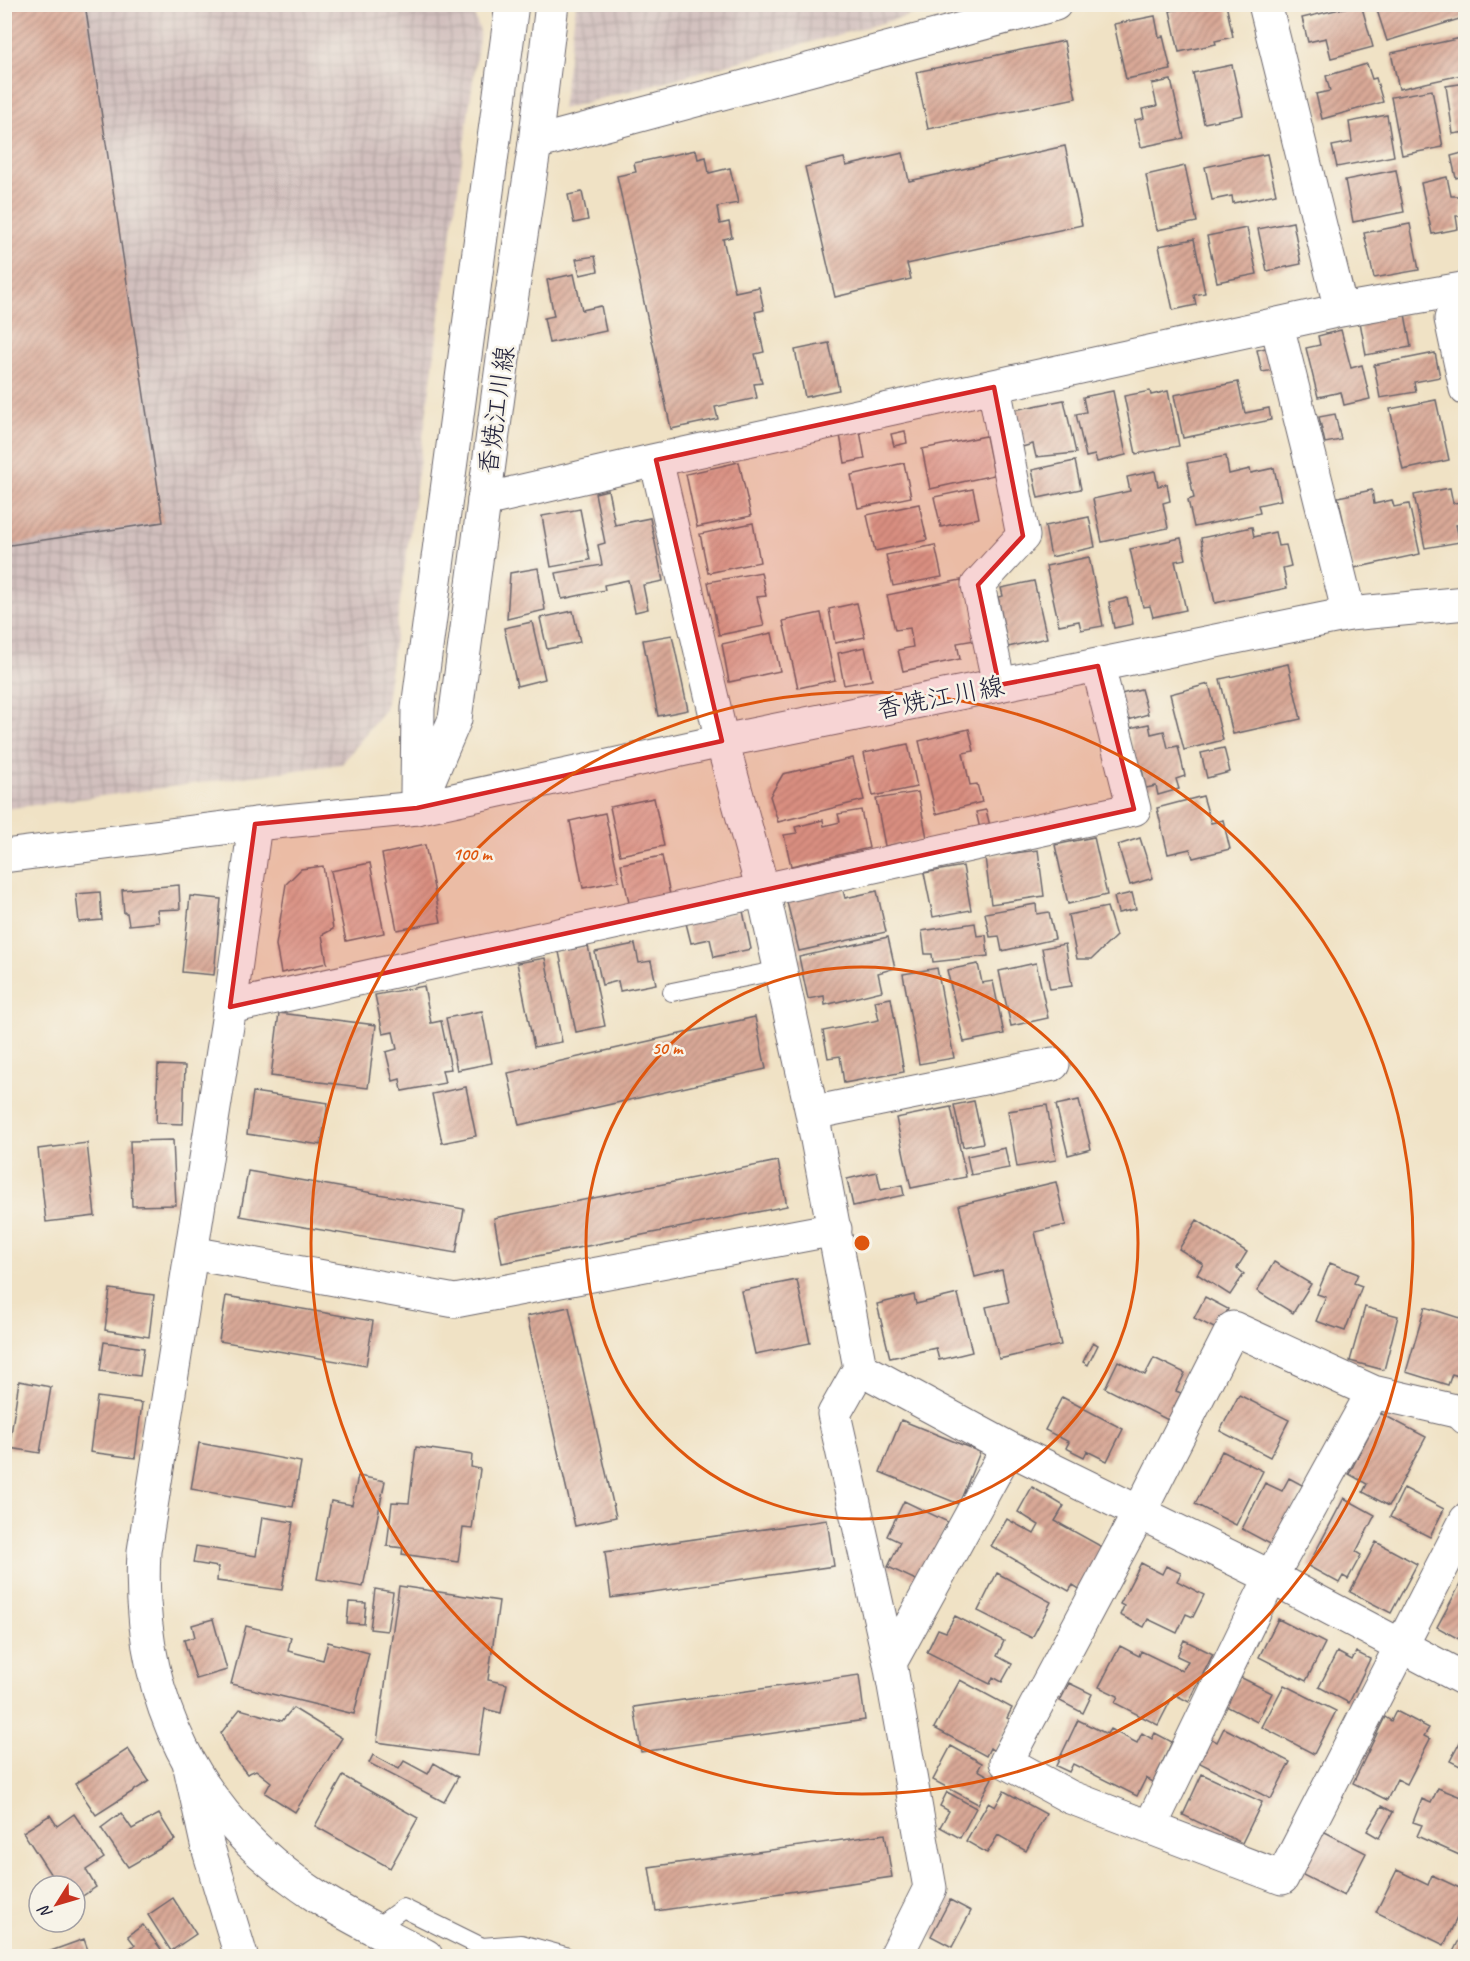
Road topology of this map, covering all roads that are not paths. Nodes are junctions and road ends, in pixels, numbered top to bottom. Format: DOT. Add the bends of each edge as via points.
graph roads {
  1 [pos="512,4"];
  2 [pos="552,4"];
  3 [pos="1055,4"];
  4 [pos="1266,4"];
  5 [pos="535,143"];
  6 [pos="1464,284"];
  7 [pos="1341,310"];
  8 [pos="1277,325"];
  9 [pos="994,387"];
  10 [pos="1466,389"];
  11 [pos="656,460"];
  12 [pos="484,500"];
  13 [pos="1466,603"];
  14 [pos="1349,614"];
  15 [pos="1098,666"];
  16 [pos="999,685"];
  17 [pos="722,741"];
  18 [pos="417,808"];
  19 [pos="255,824"];
  20 [pos="4,856"];
  21 [pos="763,891"];
  22 [pos="780,970"];
  23 [pos="672,992"];
  24 [pos="230,1007"];
  25 [pos="1053,1064"];
  26 [pos="812,1113"];
  27 [pos="835,1229"];
  28 [pos="192,1253"];
  29 [pos="860,1368"];
  30 [pos="1373,1392"];
  31 [pos="1464,1413"];
  32 [pos="1008,1448"];
  33 [pos="1140,1511"];
  34 [pos="1466,1520"];
  35 [pos="1271,1577"];
  36 [pos="1400,1647"];
  37 [pos="890,1663"];
  38 [pos="1466,1680"];
  39 [pos="190,1767"];
  40 [pos="1150,1827"];
  41 [pos="376,1928"];
  42 [pos="243,1955"];
  43 [pos="426,1956"];
  44 [pos="565,1956"];
  45 [pos="896,1956"];
  1 -- 18 [label="street, 香焼江川線" via="418,708"];
  2 -- 5 [label="street, 香焼江川線"];
  3 -- 5 [label="street"];
  4 -- 7 [label="street"];
  5 -- 12 [label="street, 香焼江川線"];
  6 -- 7 [label="street"];
  6 -- 10 [label="street" via="1451,319"];
  7 -- 8 [label="street"];
  8 -- 9 [label="street"];
  8 -- 14 [label="street"];
  9 -- 11 [label="street"];
  9 -- 16 [label="street" via="1023,536 978,585"];
  11 -- 12 [label="street"];
  11 -- 17 [label="street"];
  12 -- 18 [label="street, 香焼江川線" via="455,719"];
  13 -- 14 [label="street, 香焼江川線"];
  14 -- 15 [label="street, 香焼江川線"];
  15 -- 16 [label="street, 香焼江川線"];
  15 -- 21 [label="street" via="1134,809"];
  16 -- 17 [label="street, 香焼江川線"];
  17 -- 18 [label="street, 香焼江川線"];
  17 -- 21 [label="street"];
  18 -- 19 [label="street"];
  19 -- 20 [label="street"];
  19 -- 24 [label="street"];
  21 -- 22 [label="street"];
  21 -- 24 [label="street"];
  22 -- 23 [label="lane"];
  22 -- 26 [label="street"];
  24 -- 28 [label="street"];
  25 -- 26 [label="street"];
  26 -- 27 [label="street"];
  27 -- 28 [label="street" via="455,1301"];
  27 -- 29 [label="street"];
  28 -- 39 [label="street" via="143,1572 151,1662 160,1697"];
  29 -- 32 [label="street"];
  29 -- 37 [label="street" via="834,1414"];
  30 -- 31 [label="street"];
  30 -- 33 [label="street" via="1233,1328"];
  30 -- 35 [label="street"];
  32 -- 33 [label="street"];
  32 -- 37 [label="street"];
  33 -- 35 [label="street"];
  33 -- 40 [label="street" via="1006,1762 1070,1797"];
  34 -- 36 [label="street"];
  35 -- 36 [label="street"];
  35 -- 40 [label="street"];
  36 -- 38 [label="street"];
  36 -- 40 [label="street" via="1282,1878"];
  37 -- 45 [label="street" via="930,1888"];
  39 -- 41 [label="street" via="246,1837 277,1866 319,1898"];
  39 -- 42 [label="street" via="207,1844"];
  41 -- 43 [label="street"];
  41 -- 44 [label="lane" via="403,1908 482,1947 521,1944"];
}
